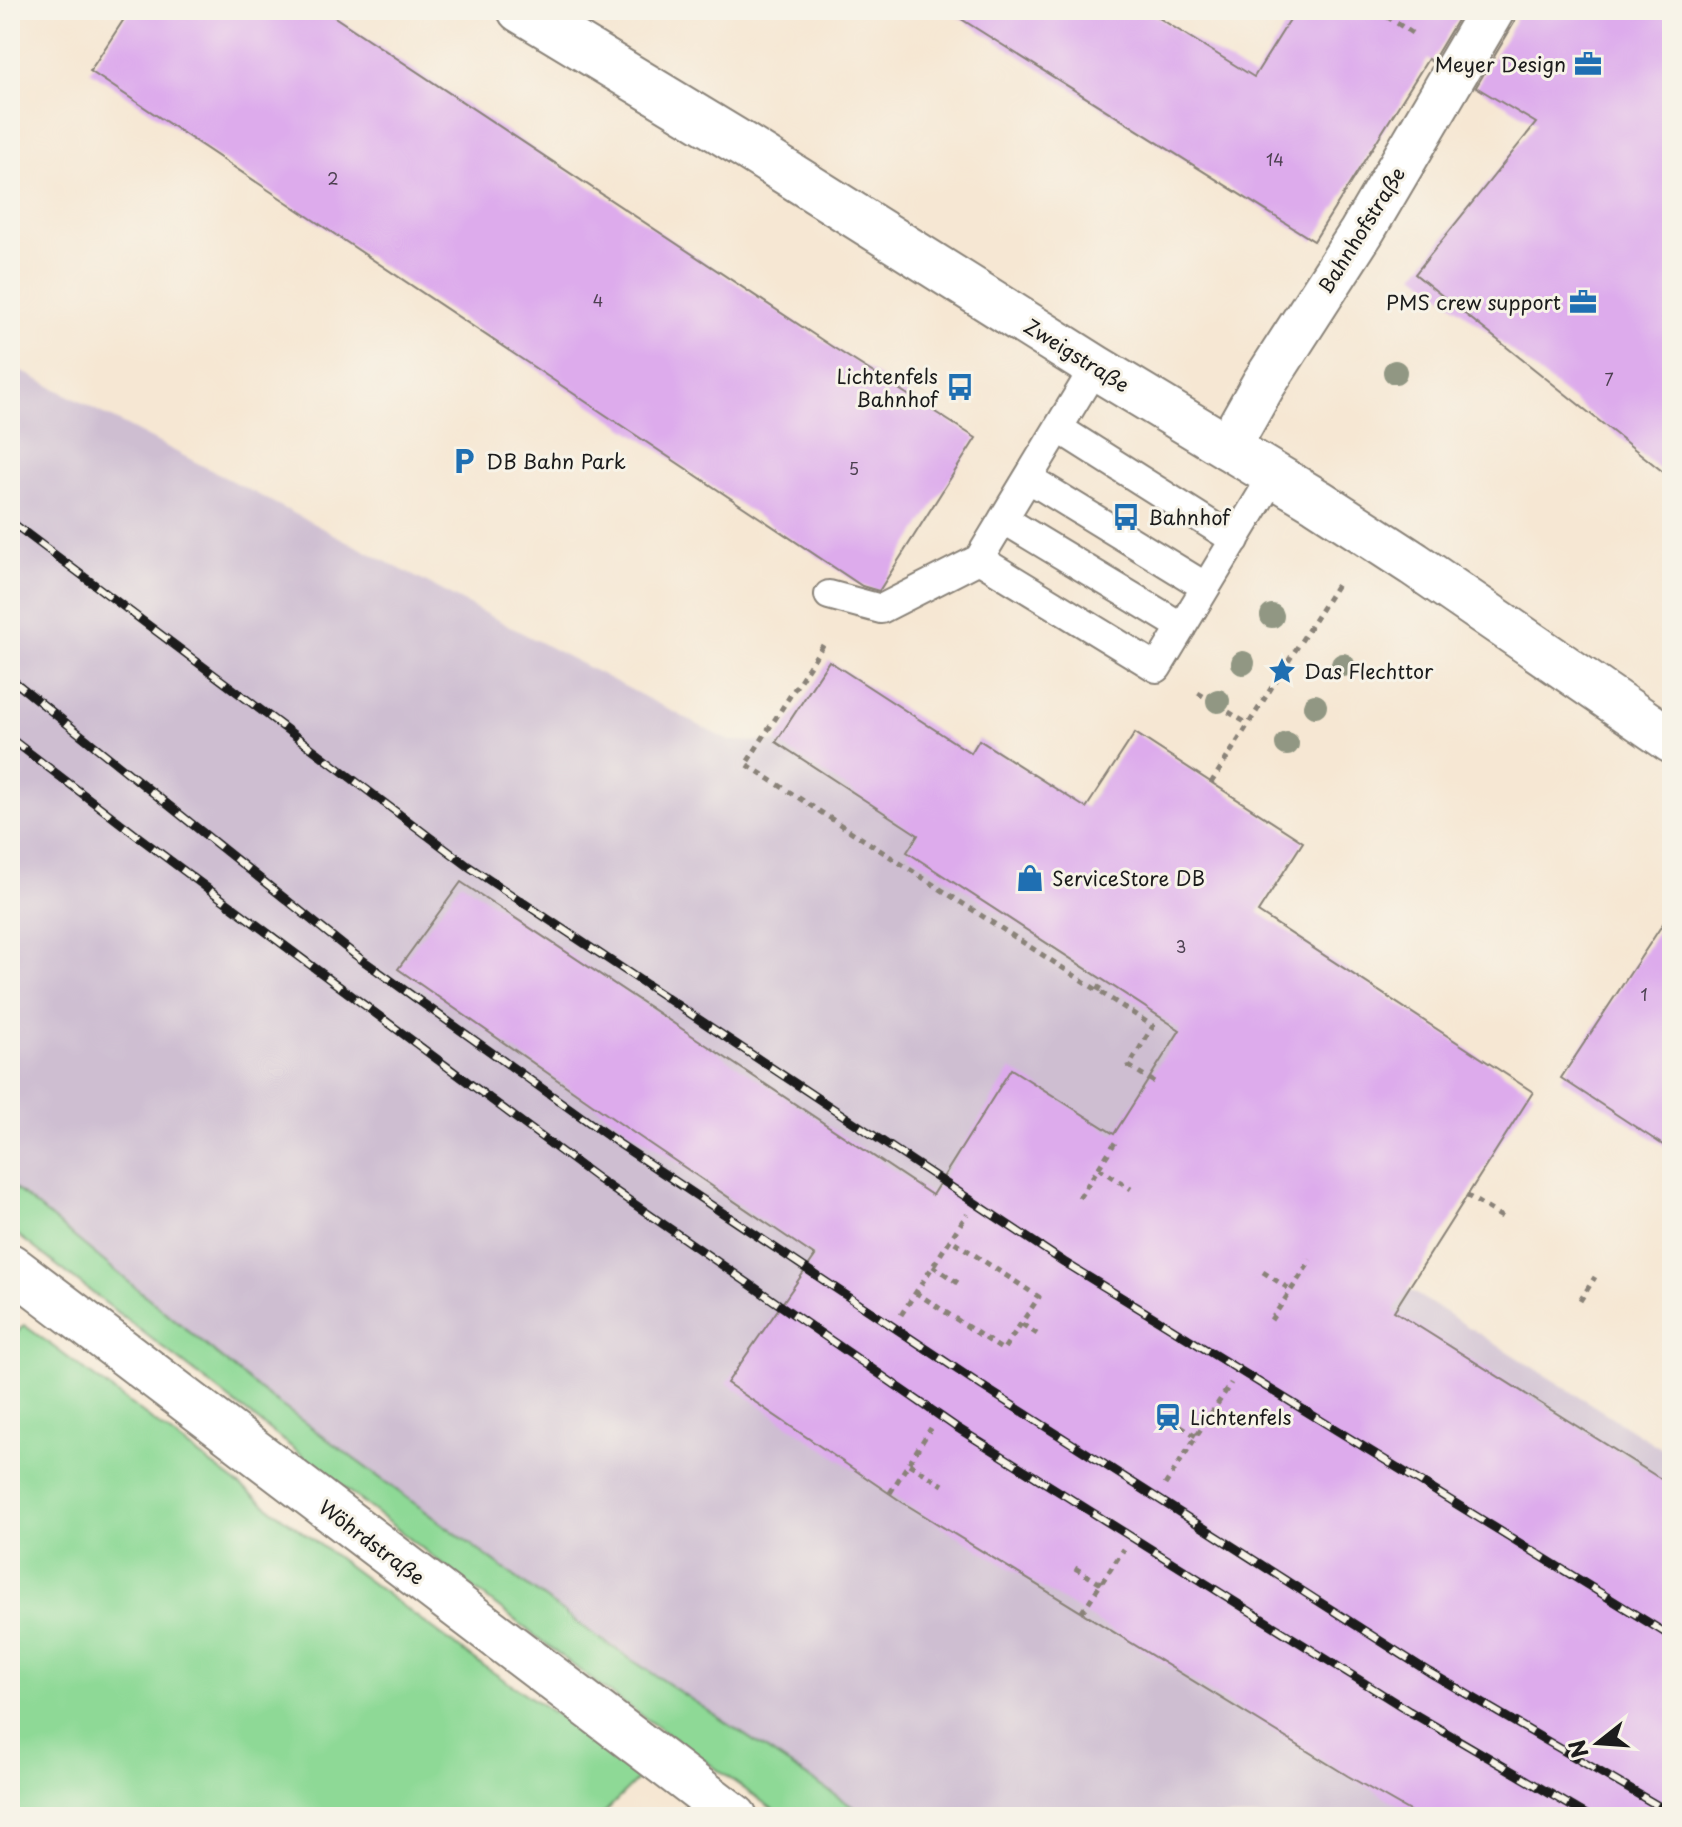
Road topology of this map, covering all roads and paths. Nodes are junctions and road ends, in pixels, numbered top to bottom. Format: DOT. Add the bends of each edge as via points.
graph roads {
  1 [pos="520,10"];
  2 [pos="1492,10"];
  3 [pos="1095,367"];
  4 [pos="1058,428"];
  5 [pos="1228,447"];
  6 [pos="1273,476"];
  7 [pos="1028,478"];
  8 [pos="1003,519"];
  9 [pos="1369,535"];
  10 [pos="1235,540"];
  11 [pos="979,559"];
  12 [pos="1206,587"];
  13 [pos="829,595"];
  14 [pos="861,603"];
  15 [pos="1182,627"];
  16 [pos="1157,668"];
  17 [pos="1248,724"];
  18 [pos="1672,741"];
  19 [pos="1211,783"];
  20 [pos="1104,980"];
  21 [pos="1098,991"];
  22 [pos="1154,1082"];
  23 [pos="1118,1138"];
  24 [pos="1099,1168"];
  25 [pos="1131,1189"];
  26 [pos="1466,1195"];
  27 [pos="1079,1198"];
  28 [pos="967,1214"];
  29 [pos="1502,1217"];
  30 [pos="950,1239"];
  31 [pos="1311,1260"];
  32 [pos="10,1266"];
  33 [pos="933,1266"];
  34 [pos="1263,1272"];
  35 [pos="1595,1277"];
  36 [pos="958,1283"];
  37 [pos="1291,1290"];
  38 [pos="915,1292"];
  39 [pos="1580,1301"];
  40 [pos="901,1315"];
  41 [pos="1271,1320"];
  42 [pos="1022,1324"];
  43 [pos="1037,1334"];
  44 [pos="1231,1383"];
  45 [pos="1171,1419"];
  46 [pos="931,1428"];
  47 [pos="1196,1436"];
  48 [pos="909,1464"];
  49 [pos="943,1485"];
  50 [pos="1165,1485"];
  51 [pos="890,1493"];
  52 [pos="1124,1549"];
  53 [pos="1075,1568"];
  54 [pos="1101,1584"];
  55 [pos="1082,1612"];
  56 [pos="735,1817"];
  1 -- 3 [label="street, Zweigstraße"];
  2 -- 5 [label="street, Bahnhofstraße"];
  3 -- 4 [label="lane"];
  3 -- 5 [label="street, Zweigstraße"];
  4 -- 7 [label="lane"];
  4 -- 10 [label="lane"];
  5 -- 6 [label="street, Zweigstraße"];
  6 -- 9 [label="street, Zweigstraße"];
  6 -- 10 [label="lane"];
  7 -- 8 [label="lane"];
  7 -- 12 [label="lane"];
  8 -- 11 [label="lane"];
  8 -- 15 [label="lane"];
  9 -- 17 [label="path"];
  9 -- 18 [label="street, Zweigstraße"];
  10 -- 12 [label="lane"];
  11 -- 14 [label="lane" via="881,609"];
  11 -- 16 [label="lane"];
  12 -- 15 [label="lane"];
  13 -- 14 [label="lane"];
  14 -- 21 [label="path" via="840,619 746,764"];
  15 -- 16 [label="lane"];
  16 -- 17 [label="path"];
  17 -- 19 [label="path"];
  20 -- 21 [label="path"];
  21 -- 22 [label="path" via="1153,1026 1129,1066"];
  23 -- 24 [label="path"];
  24 -- 25 [label="path"];
  24 -- 27 [label="path"];
  26 -- 29 [label="path"];
  28 -- 30 [label="path"];
  30 -- 33 [label="path"];
  30 -- 42 [label="path" via="1039,1297"];
  31 -- 37 [label="path"];
  32 -- 56 [label="street, Wöhrdstraße"];
  33 -- 36 [label="path"];
  33 -- 38 [label="path"];
  34 -- 37 [label="path"];
  35 -- 39 [label="path"];
  37 -- 41 [label="path"];
  38 -- 40 [label="path"];
  38 -- 42 [label="path" via="1003,1350"];
  42 -- 43 [label="path"];
  44 -- 47 [label="path"];
  45 -- 47 [label="path"];
  46 -- 48 [label="path"];
  47 -- 50 [label="path"];
  48 -- 49 [label="path"];
  48 -- 51 [label="path"];
  52 -- 54 [label="path"];
  53 -- 54 [label="path"];
  54 -- 55 [label="path"];
}
